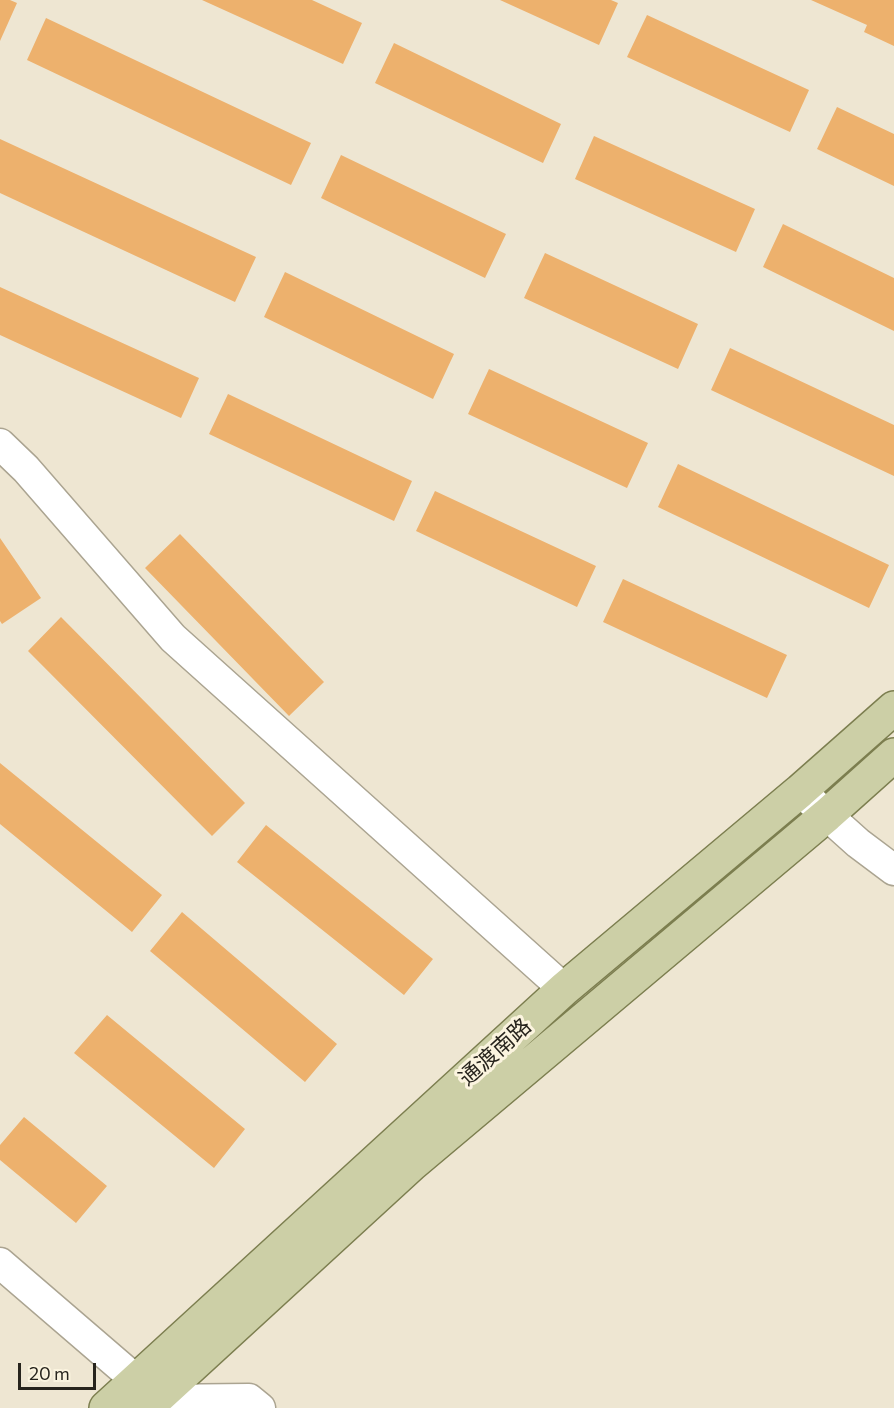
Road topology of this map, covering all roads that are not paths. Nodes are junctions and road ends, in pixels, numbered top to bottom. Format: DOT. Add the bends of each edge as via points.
graph roads {
  1 [pos="0,444"];
  2 [pos="894,708"];
  3 [pos="894,755"];
  4 [pos="801,791"];
  5 [pos="826,815"];
  6 [pos="894,870"];
  7 [pos="564,989"];
  8 [pos="0,1263"];
  9 [pos="153,1399"];
  10 [pos="106,1408"];
  11 [pos="260,1408"];
  1 -- 7 [label="street" via="173,638"];
  2 -- 4 [label="main road, 通渡南路"];
  3 -- 5 [label="main road, 通渡南路"];
  4 -- 5 [label="street"];
  4 -- 7 [label="main road, 通渡南路"];
  5 -- 6 [label="street"];
  5 -- 9 [label="main road, 通渡南路" via="412,1164"];
  7 -- 9 [label="main road, 通渡南路"];
  8 -- 9 [label="street"];
  9 -- 10 [label="main road, 通渡南路"];
  9 -- 11 [label="street" via="249,1399"];
}
